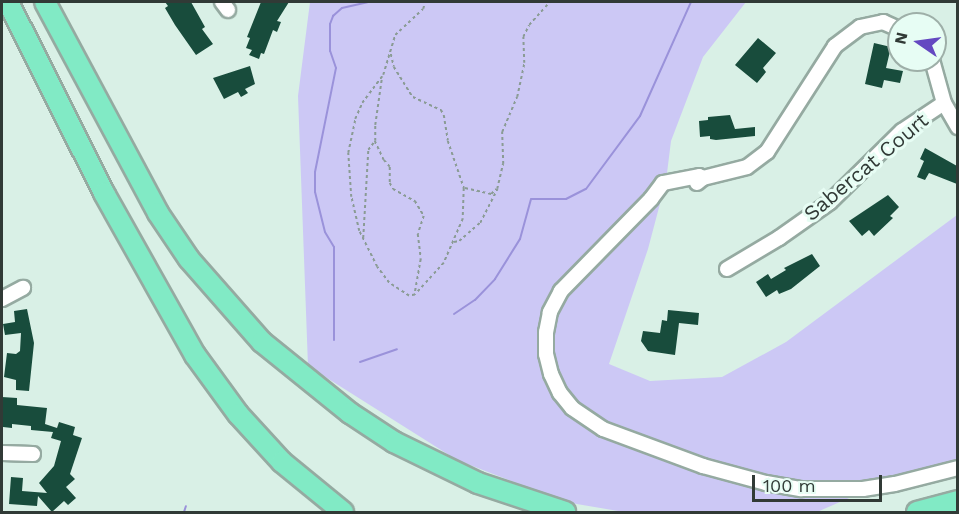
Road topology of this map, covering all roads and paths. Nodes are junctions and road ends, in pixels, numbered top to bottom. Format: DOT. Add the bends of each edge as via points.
graph roads {
  1 [pos="8,2"];
  2 [pos="45,2"];
  3 [pos="425,2"];
  4 [pos="550,2"];
  5 [pos="2,20"];
  6 [pos="887,24"];
  7 [pos="390,54"];
  8 [pos="935,72"];
  9 [pos="382,75"];
  10 [pos="944,103"];
  11 [pos="957,127"];
  12 [pos="375,141"];
  13 [pos="464,188"];
  14 [pos="497,189"];
  15 [pos="104,193"];
  16 [pos="363,238"];
  17 [pos="453,243"];
  18 [pos="727,269"];
  19 [pos="23,288"];
  20 [pos="415,296"];
  21 [pos="2,299"];
  22 [pos="2,453"];
  23 [pos="33,453"];
  24 [pos="957,468"];
  25 [pos="957,501"];
  26 [pos="343,513"];
  27 [pos="565,513"];
  28 [pos="917,513"];
  1 -- 15 [label="highway"];
  2 -- 27 [label="highway" via="158,213 189,259 262,342 350,413 394,442 478,483"];
  3 -- 7 [label="path" via="423,9 395,35"];
  4 -- 14 [label="path" via="523,37 524,63 517,97 502,132 503,164"];
  5 -- 15 [label="highway"];
  6 -- 24 [label="street" via="860,27 835,46 767,152 747,167 700,182 661,186 576,273 550,312 546,332 551,374 572,408 603,429 733,475 801,489 863,489"];
  7 -- 9 [label="path"];
  7 -- 13 [label="path" via="394,68 413,97 441,110"];
  8 -- 10 [label="street"];
  9 -- 12 [label="path"];
  9 -- 16 [label="path" via="362,103 350,134 351,197"];
  10 -- 11 [label="street"];
  10 -- 18 [label="street, Sabercat Court" via="902,131 830,202"];
  12 -- 16 [label="path" via="368,150"];
  12 -- 20 [label="path" via="390,167 393,189 415,201 424,216 418,234 421,259"];
  13 -- 14 [label="path" via="491,194"];
  13 -- 17 [label="path" via="463,219"];
  14 -- 17 [label="path" via="480,222"];
  15 -- 26 [label="highway" via="195,355 238,414 282,462"];
  16 -- 20 [label="path" via="376,267 389,283"];
  17 -- 20 [label="path" via="444,263"];
  19 -- 21 [label="street"];
  22 -- 23 [label="street"];
  25 -- 28 [label="highway"];
}
